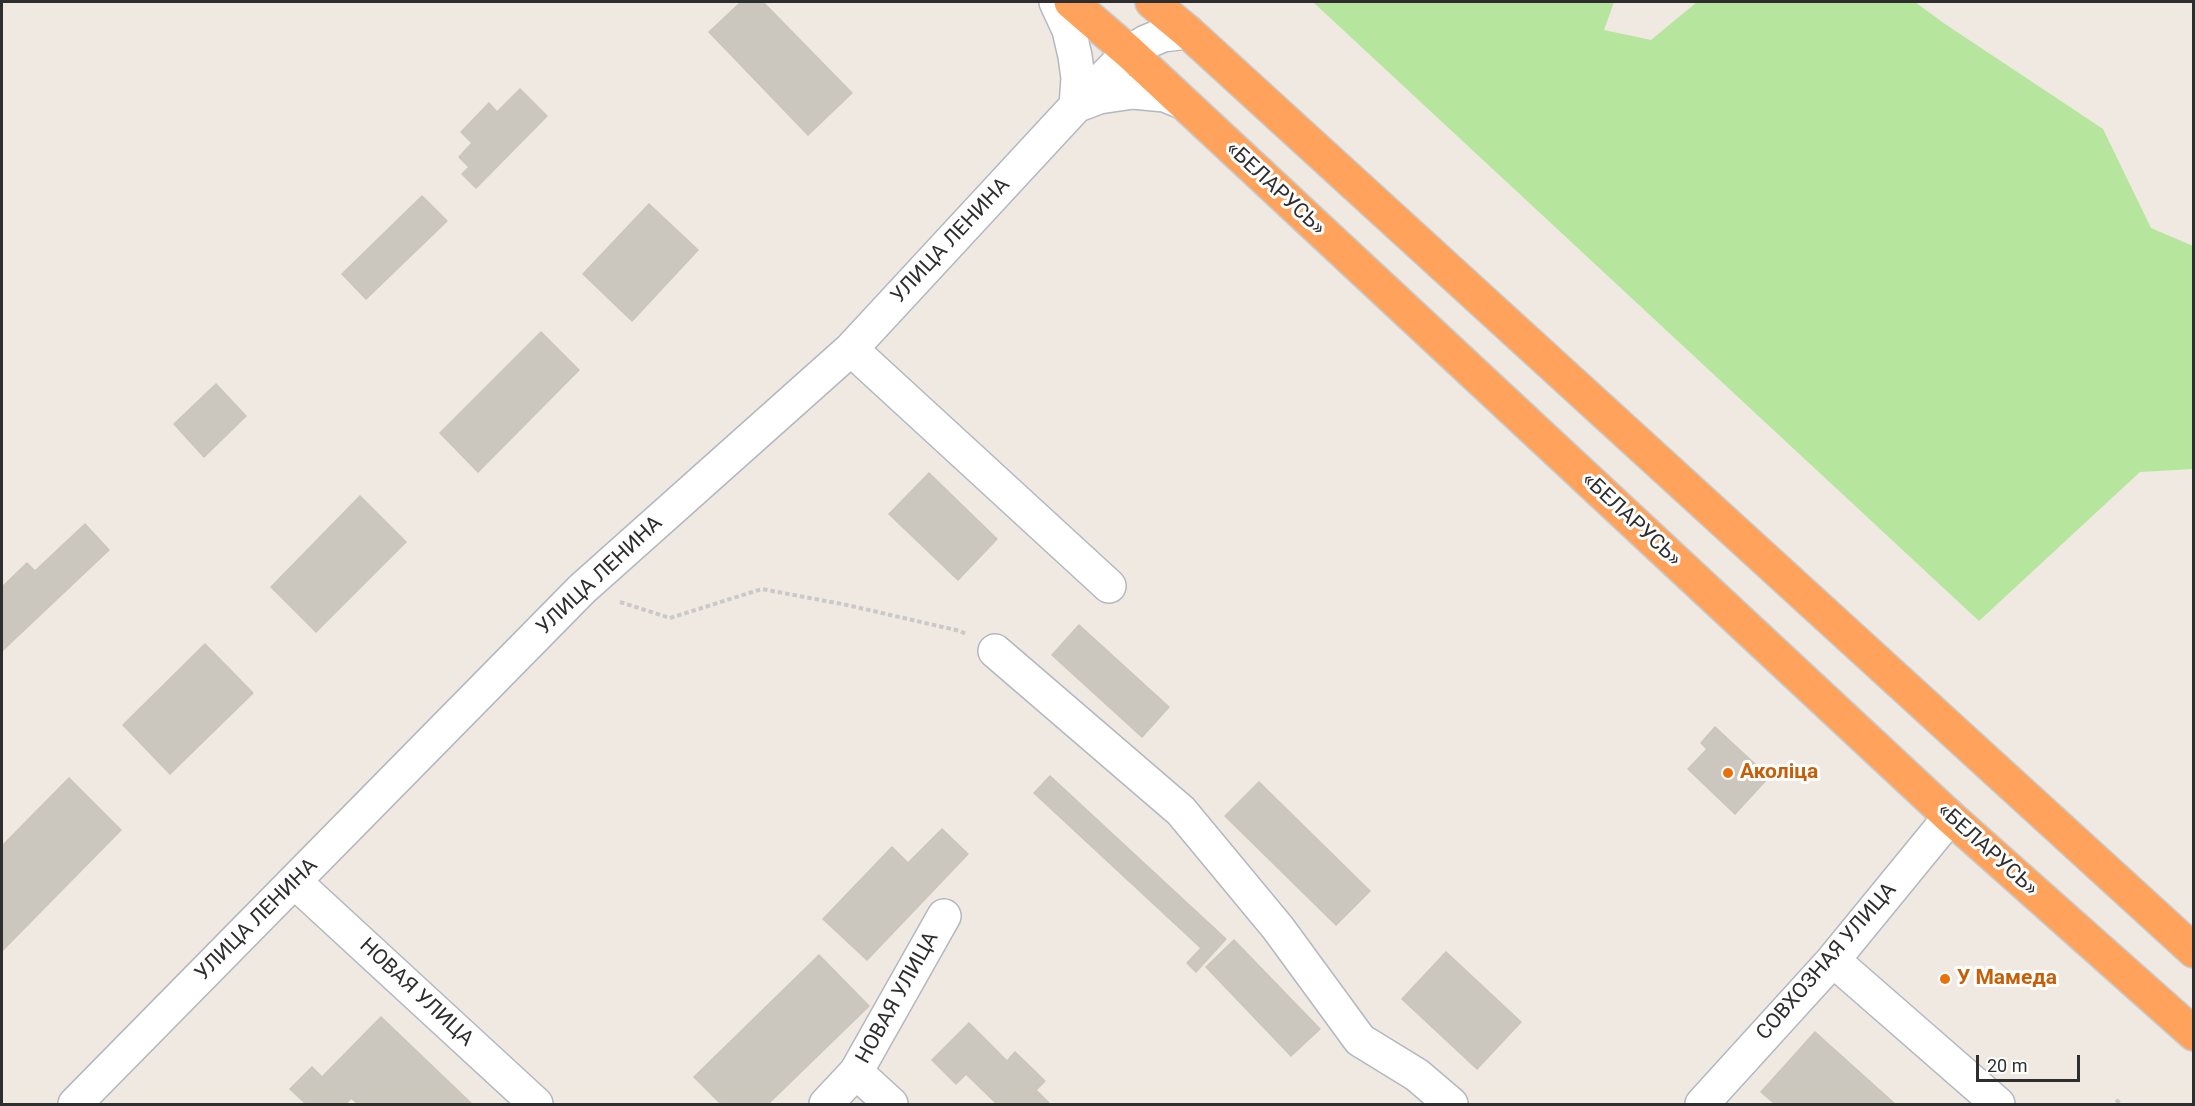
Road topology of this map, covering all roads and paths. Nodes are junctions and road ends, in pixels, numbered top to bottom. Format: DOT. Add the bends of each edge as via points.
graph roads {
  1 [pos="1056,2"];
  2 [pos="1071,2"];
  3 [pos="1152,2"];
  4 [pos="1188,32"];
  5 [pos="1129,52"];
  6 [pos="1182,102"];
  7 [pos="1076,106"];
  8 [pos="851,349"];
  9 [pos="1109,586"];
  10 [pos="582,589"];
  11 [pos="995,651"];
  12 [pos="1950,818"];
  13 [pos="295,882"];
  14 [pos="944,916"];
  15 [pos="2193,951"];
  16 [pos="1833,960"];
  17 [pos="2193,1034"];
  18 [pos="856,1072"];
  19 [pos="2116,1100"];
  20 [pos="75,1104"];
  21 [pos="536,1104"];
  22 [pos="825,1104"];
  23 [pos="891,1104"];
  24 [pos="1451,1104"];
  25 [pos="1702,1104"];
  26 [pos="1998,1104"];
  27 [pos="2121,1104"];
  1 -- 7 [label="street" via="1075,56"];
  2 -- 5 [label="highway, «БЕЛАРУСЬ»"];
  3 -- 4 [label="highway"];
  4 -- 5 [label="street, УЛИЦА ЛЕНИНА" via="1163,35"];
  4 -- 15 [label="highway"];
  5 -- 6 [label="highway, «БЕЛАРУСЬ»"];
  5 -- 7 [label="street, УЛИЦА ЛЕНИНА"];
  6 -- 7 [label="street" via="1165,95 1133,92"];
  6 -- 12 [label="highway, «БЕЛАРУСЬ»"];
  7 -- 8 [label="street, УЛИЦА ЛЕНИНА"];
  8 -- 9 [label="street"];
  8 -- 10 [label="street, УЛИЦА ЛЕНИНА"];
  10 -- 11 [label="path" via="670,618 762,589 960,631"];
  10 -- 13 [label="street, УЛИЦА ЛЕНИНА"];
  11 -- 24 [label="street" via="1181,811 1278,928 1360,1040 1417,1076"];
  12 -- 16 [label="street, СОВХОЗНАЯ УЛИЦА"];
  12 -- 17 [label="highway, «БЕЛАРУСЬ»"];
  13 -- 20 [label="street, УЛИЦА ЛЕНИНА"];
  13 -- 21 [label="street, НОВАЯ УЛИЦА"];
  14 -- 18 [label="street, НОВАЯ УЛИЦА"];
  16 -- 25 [label="street, СОВХОЗНАЯ УЛИЦА"];
  16 -- 26 [label="street"];
  18 -- 22 [label="street, НОВАЯ УЛИЦА"];
  18 -- 23 [label="street"];
  19 -- 27 [label="path"];
}
